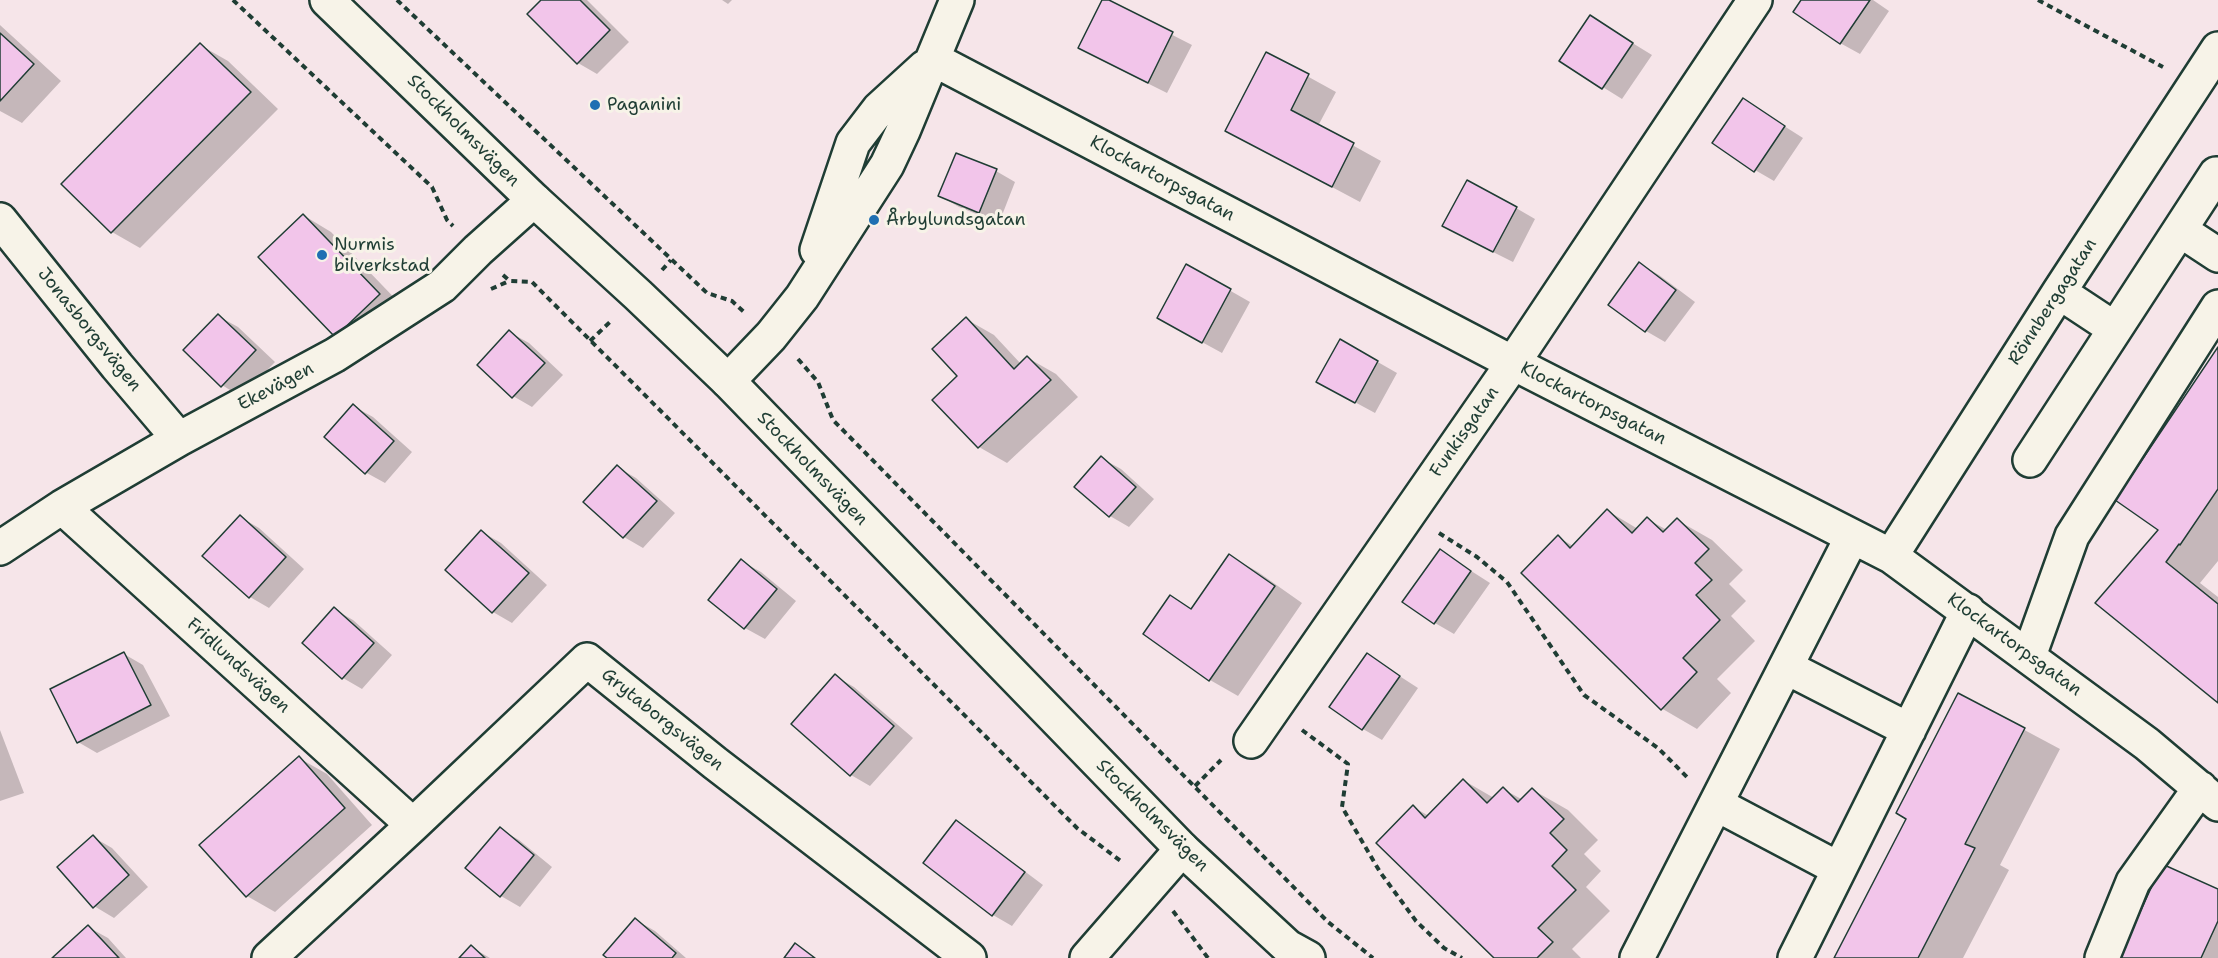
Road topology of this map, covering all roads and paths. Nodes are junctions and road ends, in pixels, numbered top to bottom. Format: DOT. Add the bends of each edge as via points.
graph roads {
  1 [pos="233,0"];
  2 [pos="327,0"];
  3 [pos="397,0"];
  4 [pos="957,0"];
  5 [pos="1755,0"];
  6 [pos="2038,0"];
  7 [pos="933,59"];
  8 [pos="2215,62"];
  9 [pos="2216,174"];
  10 [pos="534,200"];
  11 [pos="0,220"];
  12 [pos="2180,230"];
  13 [pos="478,250"];
  14 [pos="2218,255"];
  15 [pos="2059,292"];
  16 [pos="2218,307"];
  17 [pos="2115,329"];
  18 [pos="771,336"];
  19 [pos="1513,363"];
  20 [pos="728,381"];
  21 [pos="179,439"];
  22 [pos="2030,460"];
  23 [pos="62,507"];
  24 [pos="1401,525"];
  25 [pos="1852,537"];
  26 [pos="0,548"];
  27 [pos="1892,556"];
  28 [pos="1968,611"];
  29 [pos="2029,656"];
  30 [pos="1786,667"];
  31 [pos="1273,708"];
  32 [pos="1909,730"];
  33 [pos="1251,741"];
  34 [pos="2209,796"];
  35 [pos="1716,804"];
  36 [pos="413,825"];
  37 [pos="1182,849"];
  38 [pos="1839,869"];
  39 [pos="1149,887"];
  40 [pos="1297,954"];
  41 [pos="269,958"];
  42 [pos="969,958"];
  43 [pos="1087,958"];
  44 [pos="1208,958"];
  45 [pos="1373,958"];
  46 [pos="1462,958"];
  47 [pos="1637,958"];
  48 [pos="1795,958"];
  49 [pos="2102,958"];
  1 -- 13 [label="path" via="432,187 447,220"];
  2 -- 10 [label="street, Stockholmsvägen"];
  3 -- 18 [label="path" via="707,293 732,301"];
  4 -- 7 [label="street"];
  5 -- 19 [label="street, Funkisgatan"];
  6 -- 8 [label="path" via="2166,69"];
  7 -- 18 [label="street" via="887,165 802,297"];
  7 -- 19 [label="street, Klockartorpsgatan"];
  8 -- 15 [label="street, Rönnbergagatan"];
  9 -- 12 [label="street"];
  10 -- 13 [label="street, Ekevägen"];
  10 -- 20 [label="street, Stockholmsvägen"];
  11 -- 21 [label="street, Jonasborgsvägen"];
  12 -- 14 [label="street"];
  12 -- 17 [label="street"];
  13 -- 21 [label="street, Ekevägen" via="442,286 335,355"];
  13 -- 39 [label="path" via="510,281 532,282 1077,828"];
  15 -- 17 [label="street"];
  15 -- 27 [label="street, Rönnbergagatan"];
  16 -- 29 [label="street" via="2072,536"];
  17 -- 22 [label="street"];
  18 -- 20 [label="street"];
  18 -- 45 [label="path" via="818,382 833,420 1328,922"];
  19 -- 24 [label="street, Funkisgatan"];
  19 -- 25 [label="street, Klockartorpsgatan"];
  20 -- 37 [label="street, Stockholmsvägen"];
  21 -- 23 [label="street, Ekevägen"];
  23 -- 26 [label="street, Ekevägen"];
  23 -- 36 [label="street, Fridlundsvägen"];
  24 -- 31 [label="street, Funkisgatan"];
  24 -- 35 [label="path" via="1430,528 1477,557 1507,582 1584,695 1658,748"];
  25 -- 27 [label="street, Klockartorpsgatan"];
  25 -- 30 [label="street"];
  27 -- 28 [label="street, Klockartorpsgatan"];
  28 -- 29 [label="street, Klockartorpsgatan"];
  28 -- 32 [label="street"];
  29 -- 34 [label="street, Klockartorpsgatan"];
  30 -- 32 [label="street"];
  30 -- 35 [label="street"];
  31 -- 33 [label="street, Funkisgatan"];
  31 -- 46 [label="path" via="1348,764 1342,807 1380,872 1416,921 1444,948"];
  32 -- 38 [label="street"];
  34 -- 49 [label="street" via="2133,882"];
  35 -- 38 [label="street"];
  35 -- 47 [label="street"];
  36 -- 41 [label="street, Grytaborgsvägen"];
  36 -- 42 [label="street, Grytaborgsvägen" via="587,660"];
  37 -- 39 [label="street"];
  37 -- 40 [label="street, Stockholmsvägen"];
  38 -- 48 [label="street"];
  39 -- 43 [label="street"];
  39 -- 44 [label="path"];
}
